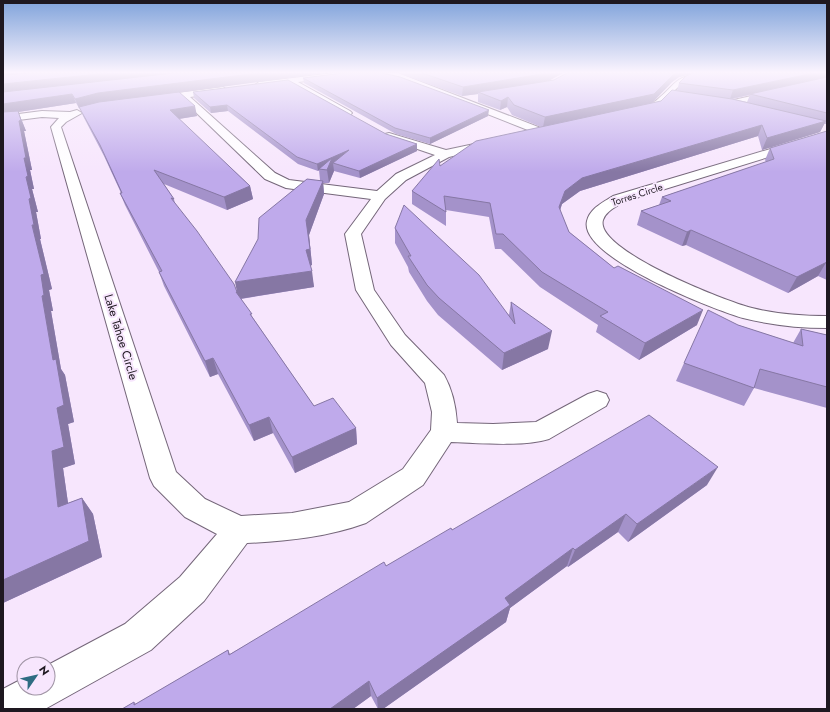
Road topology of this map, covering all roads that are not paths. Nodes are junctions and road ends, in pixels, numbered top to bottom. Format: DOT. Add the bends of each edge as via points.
graph roads {
  1 [pos="196,106"];
  2 [pos="335,106"];
  3 [pos="479,106"];
  4 [pos="656,106"];
  5 [pos="737,106"];
  6 [pos="752,110"];
  7 [pos="636,111"];
  8 [pos="3,119"];
  9 [pos="358,119"];
  10 [pos="556,129"];
  11 [pos="378,130"];
  12 [pos="824,131"];
  13 [pos="542,132"];
  14 [pos="520,137"];
  15 [pos="505,140"];
  16 [pos="445,154"];
  17 [pos="380,196"];
  18 [pos="827,322"];
  19 [pos="597,400"];
  20 [pos="444,432"];
  21 [pos="239,530"];
  22 [pos="56,682"];
  23 [pos="30,696"];
  24 [pos="6,709"];
  1 -- 17 [label="street" via="270,176 286,184"];
  2 -- 9 [label="street"];
  3 -- 13 [label="street"];
  4 -- 7 [label="street"];
  5 -- 6 [label="street"];
  8 -- 21 [label="street, Lake Tahoe Circle" via="77,113 62,120 56,127 164,478 195,508"];
  10 -- 13 [label="street"];
  11 -- 16 [label="street" via="391,137"];
  12 -- 18 [label="street, Torres Circle" via="618,199 600,211 595,218 595,227 608,247 621,257 712,302 769,318"];
  13 -- 14 [label="street"];
  15 -- 16 [label="street"];
  16 -- 17 [label="street" via="401,177"];
  17 -- 20 [label="street" via="353,234 365,290 398,340 436,381 444,412"];
  19 -- 20 [label="street" via="540,432"];
  20 -- 21 [label="street, Lake Tahoe Circle" via="413,477 355,514 292,527"];
  21 -- 22 [label="street" via="192,589 138,637"];
  23 -- 24 [label="street"];
}
